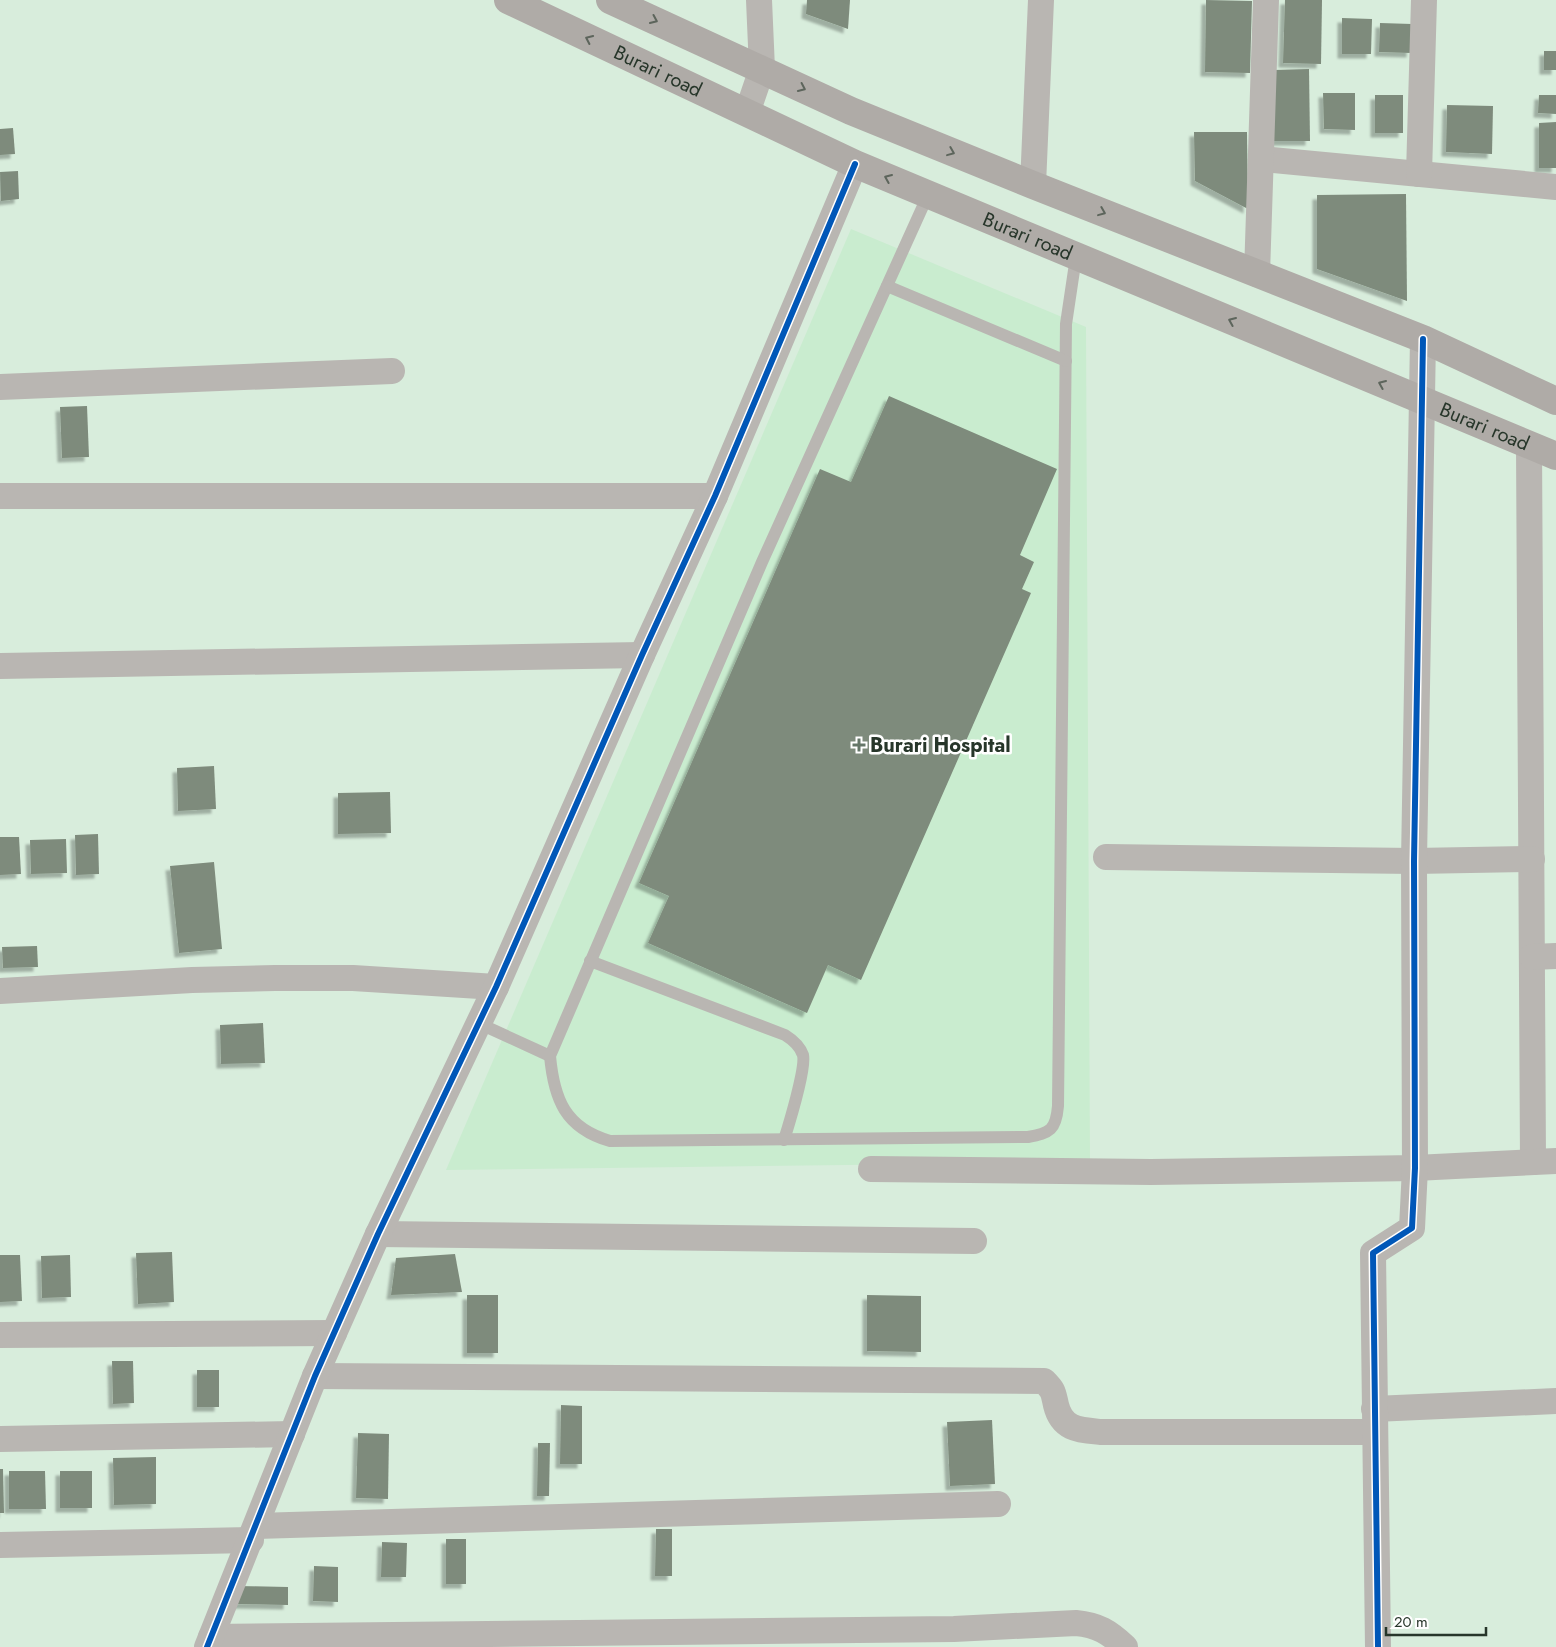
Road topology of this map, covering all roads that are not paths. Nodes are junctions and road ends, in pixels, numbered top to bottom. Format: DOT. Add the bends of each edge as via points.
graph roads {
  1 [pos="508,0"];
  2 [pos="610,0"];
  3 [pos="759,0"];
  4 [pos="1041,0"];
  5 [pos="1266,0"];
  6 [pos="1424,0"];
  7 [pos="762,69"];
  8 [pos="748,114"];
  9 [pos="1262,160"];
  10 [pos="855,164"];
  11 [pos="1419,174"];
  12 [pos="1033,185"];
  13 [pos="1556,187"];
  14 [pos="928,195"];
  15 [pos="1076,256"];
  16 [pos="1257,274"];
  17 [pos="887,286"];
  18 [pos="1423,339"];
  19 [pos="1066,361"];
  20 [pos="392,371"];
  21 [pos="0,387"];
  22 [pos="1422,401"];
  23 [pos="1556,401"];
  24 [pos="1529,445"];
  25 [pos="1556,456"];
  26 [pos="0,496"];
  27 [pos="715,496"];
  28 [pos="642,655"];
  29 [pos="0,666"];
  30 [pos="1106,857"];
  31 [pos="1532,859"];
  32 [pos="1414,861"];
  33 [pos="1544,957"];
  34 [pos="590,961"];
  35 [pos="496,987"];
  36 [pos="0,991"];
  37 [pos="478,1023"];
  38 [pos="550,1056"];
  39 [pos="784,1140"];
  40 [pos="1544,1161"];
  41 [pos="1415,1168"];
  42 [pos="871,1169"];
  43 [pos="378,1234"];
  44 [pos="974,1242"];
  45 [pos="334,1333"];
  46 [pos="0,1334"];
  47 [pos="315,1376"];
  48 [pos="1556,1401"];
  49 [pos="1374,1420"];
  50 [pos="292,1434"];
  51 [pos="0,1439"];
  52 [pos="998,1504"];
  53 [pos="253,1533"];
  54 [pos="0,1546"];
  55 [pos="955,1638"];
  56 [pos="209,1642"];
  57 [pos="1125,1647"];
  58 [pos="1378,1647"];
  8 -- 1 [label="main road, Burari road, one-way"];
  2 -- 7 [label="main road, one-way"];
  3 -- 7 [label="street"];
  4 -- 12 [label="street"];
  5 -- 9 [label="street"];
  6 -- 11 [label="street"];
  7 -- 8 [label="street"];
  7 -- 12 [label="main road, one-way" via="851,111"];
  8 -- 10 [label="main road, Burari road"];
  9 -- 11 [label="street"];
  9 -- 16 [label="street"];
  14 -- 10 [label="main road, Burari road, one-way"];
  10 -- 27 [label="street"];
  11 -- 13 [label="street"];
  12 -- 16 [label="main road, one-way"];
  14 -- 15 [label="main road, Burari road"];
  14 -- 17 [label="lane"];
  15 -- 19 [label="lane" via="1066,324"];
  22 -- 15 [label="main road, Burari road, one-way"];
  16 -- 18 [label="main road"];
  17 -- 19 [label="lane"];
  17 -- 34 [label="lane" via="762,562"];
  18 -- 22 [label="street"];
  18 -- 23 [label="main road"];
  19 -- 39 [label="lane" via="1057,1118 1048,1132 1028,1137"];
  20 -- 21 [label="street"];
  22 -- 24 [label="main road, Burari road"];
  22 -- 32 [label="street"];
  24 -- 25 [label="main road, Burari road"];
  24 -- 31 [label="street"];
  26 -- 27 [label="street"];
  27 -- 28 [label="street"];
  28 -- 29 [label="street"];
  28 -- 35 [label="street"];
  30 -- 32 [label="street"];
  31 -- 32 [label="street"];
  31 -- 33 [label="street"];
  32 -- 41 [label="street"];
  33 -- 40 [label="street"];
  34 -- 38 [label="lane"];
  34 -- 39 [label="lane" via="796,1042 803,1056 802,1071"];
  35 -- 36 [label="street" via="353,978 294,978 192,980"];
  35 -- 37 [label="street"];
  37 -- 38 [label="lane"];
  37 -- 43 [label="street"];
  38 -- 39 [label="lane" via="557,1097 579,1126 594,1136 610,1141"];
  40 -- 41 [label="street"];
  41 -- 42 [label="street" via="1151,1172"];
  41 -- 49 [label="street" via="1412,1228 1373,1252"];
  43 -- 44 [label="street"];
  43 -- 45 [label="street"];
  45 -- 46 [label="street"];
  45 -- 47 [label="street"];
  47 -- 49 [label="street" via="1044,1381 1054,1391 1063,1422 1077,1429 1101,1432"];
  47 -- 50 [label="street"];
  48 -- 49 [label="street"];
  49 -- 58 [label="street"];
  50 -- 51 [label="street"];
  50 -- 53 [label="street"];
  52 -- 53 [label="street"];
  53 -- 54 [label="street"];
  53 -- 56 [label="street"];
  55 -- 56 [label="street"];
  55 -- 57 [label="street" via="1076,1623 1091,1624"];
}
